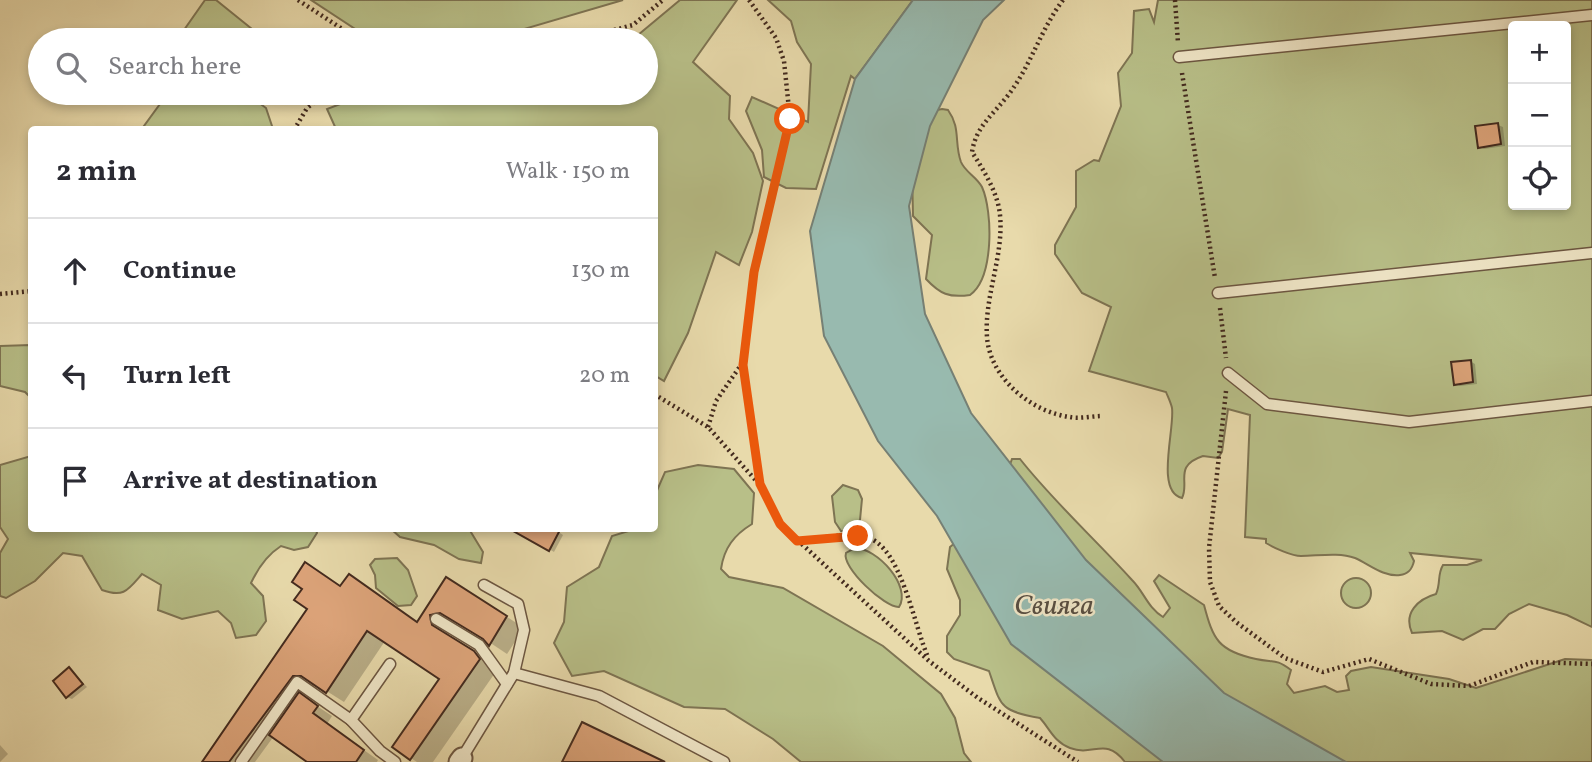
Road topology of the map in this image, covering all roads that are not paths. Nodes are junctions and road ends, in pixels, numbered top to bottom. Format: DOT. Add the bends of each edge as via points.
graph roads {
  1 [pos="1592,15"];
  2 [pos="1180,57"];
  3 [pos="1592,253"];
  4 [pos="1218,293"];
  5 [pos="1228,373"];
  6 [pos="1592,401"];
  7 [pos="484,585"];
  8 [pos="436,619"];
  9 [pos="390,664"];
  10 [pos="514,673"];
  11 [pos="507,684"];
  12 [pos="351,720"];
  13 [pos="463,761"];
  14 [pos="242,762"];
  15 [pos="395,762"];
  16 [pos="724,762"];
  1 -- 2 [label="lane"];
  3 -- 4 [label="lane"];
  5 -- 6 [label="lane" via="1267,404 1409,422"];
  7 -- 10 [label="lane" via="518,604 524,630"];
  8 -- 11 [label="lane" via="479,645"];
  9 -- 12 [label="lane"];
  10 -- 11 [label="lane"];
  10 -- 16 [label="lane" via="599,696"];
  11 -- 13 [label="lane"];
  12 -- 14 [label="lane" via="297,682"];
  12 -- 15 [label="lane"];
}
